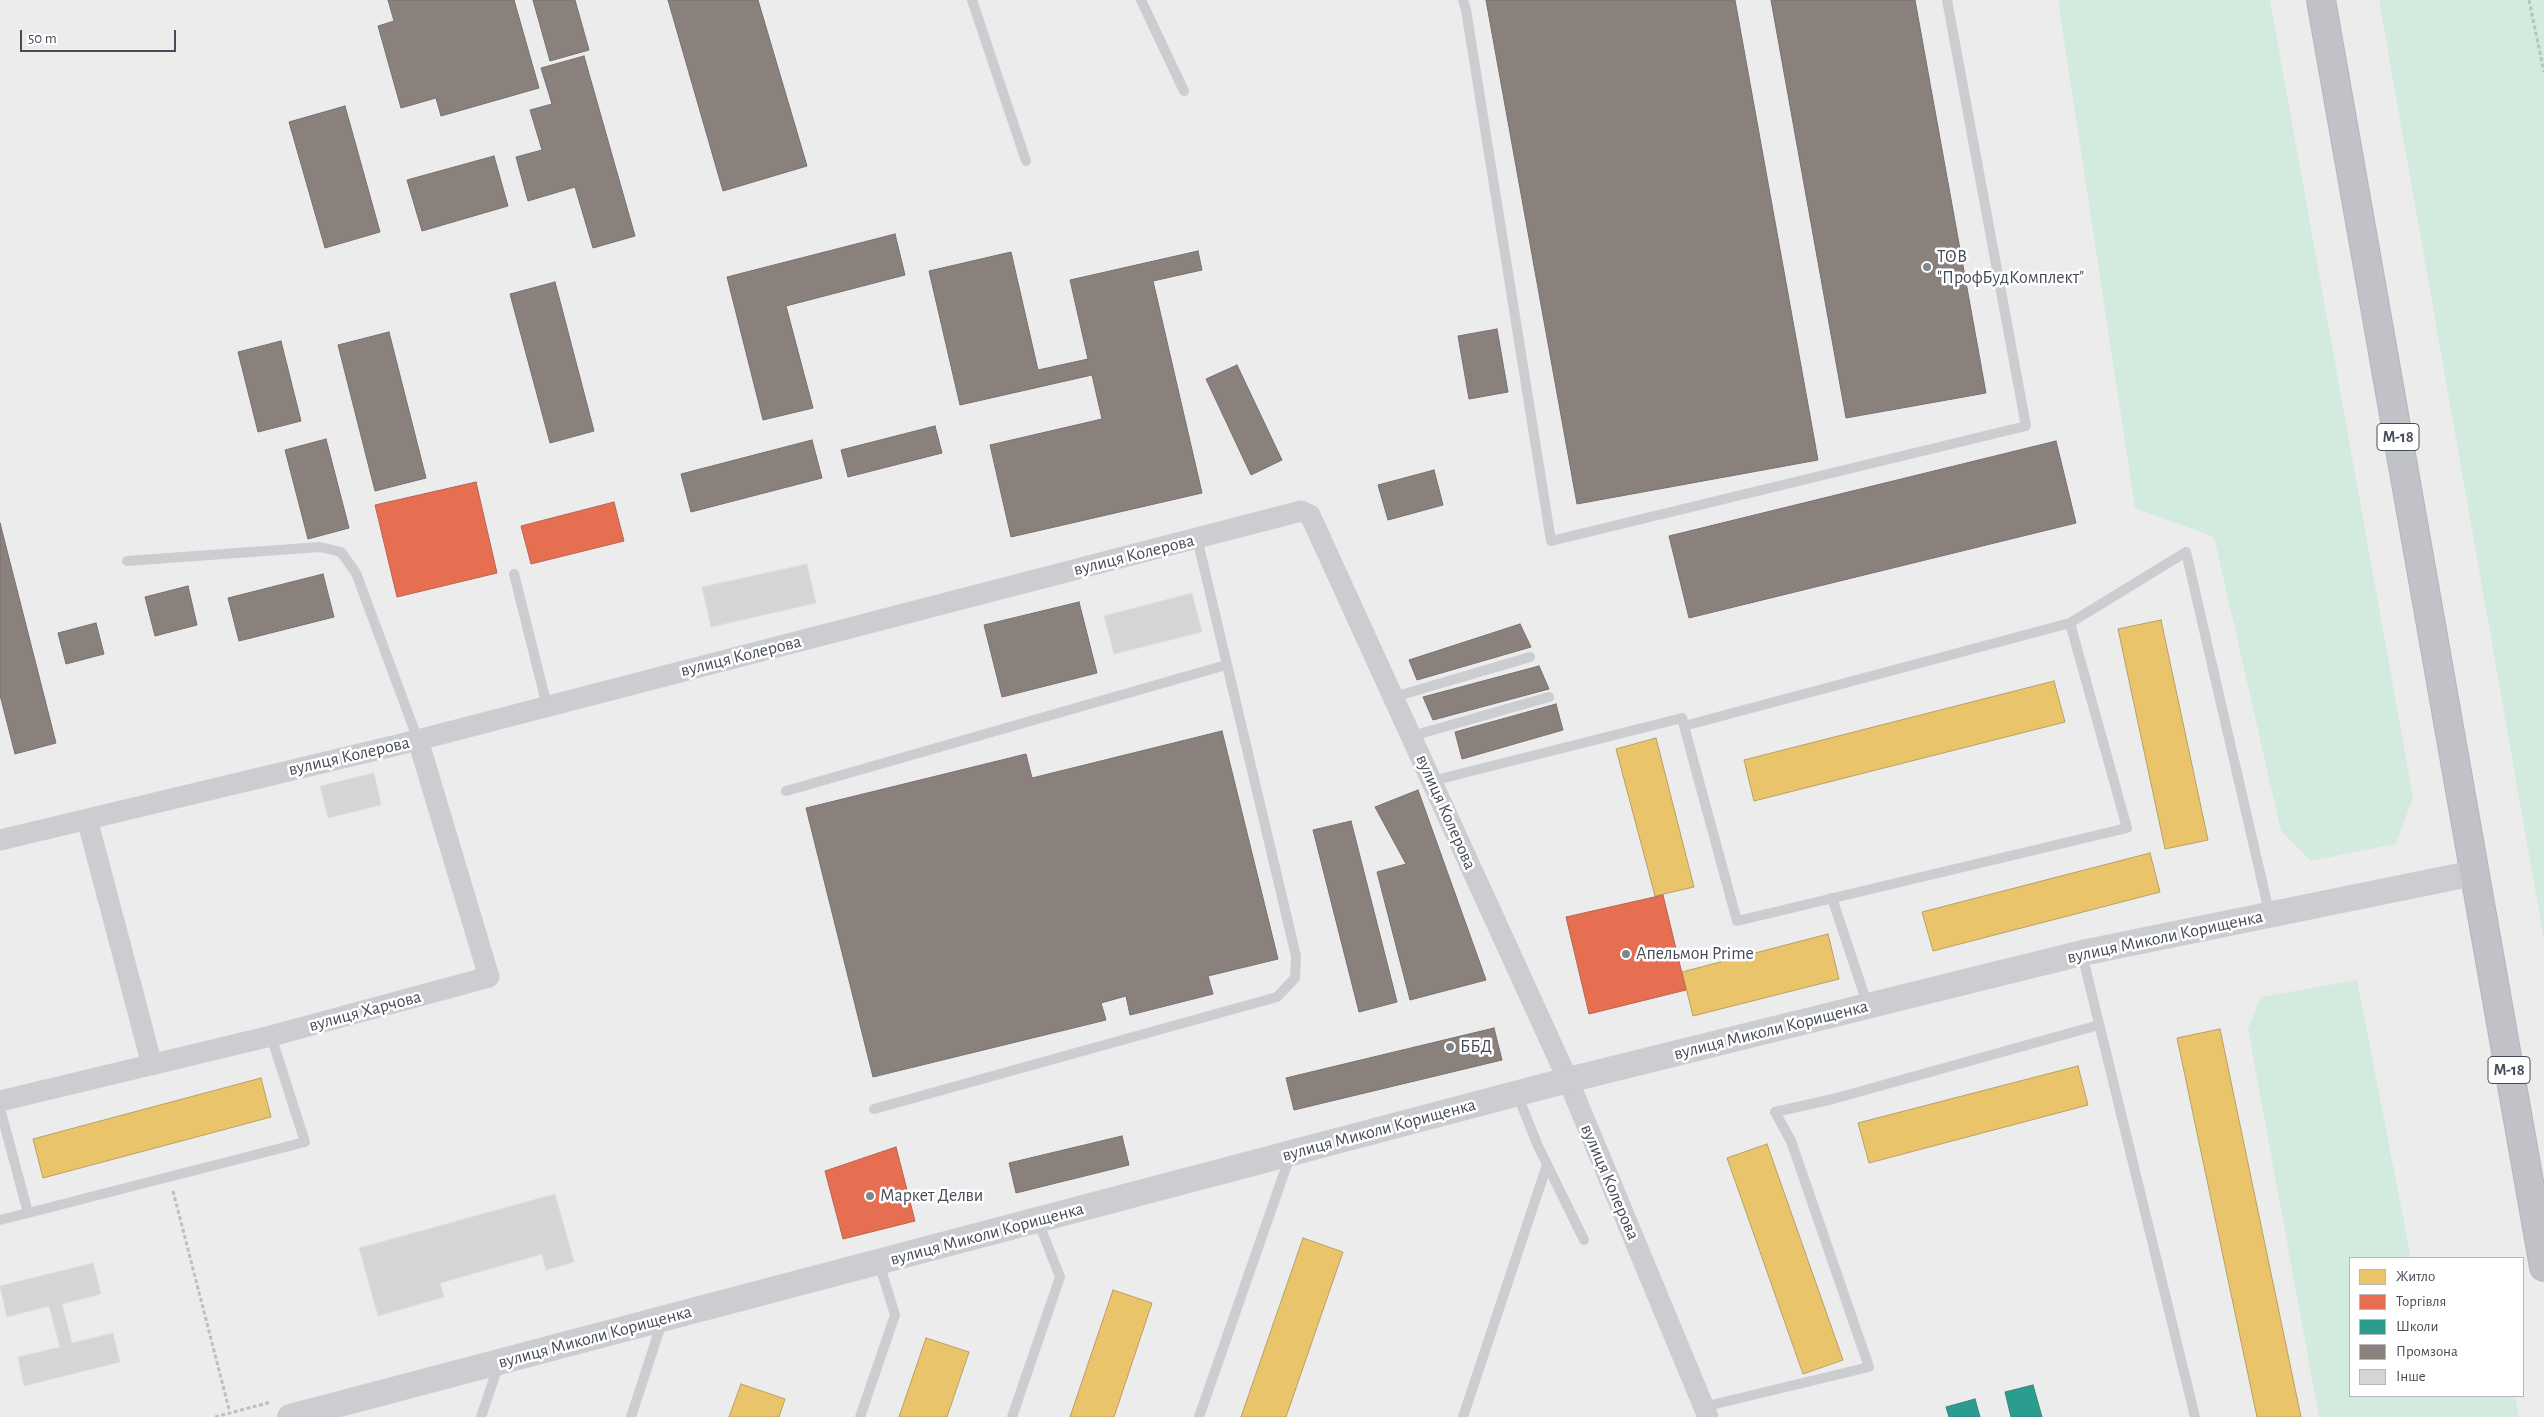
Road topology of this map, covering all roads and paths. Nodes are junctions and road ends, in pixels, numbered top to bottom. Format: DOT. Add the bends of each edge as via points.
graph roads {
  1 [pos="972,0"];
  2 [pos="1141,0"];
  3 [pos="1463,0"];
  4 [pos="1947,0"];
  5 [pos="2321,0"];
  6 [pos="2529,0"];
  7 [pos="2544,72"];
  8 [pos="1184,91"];
  9 [pos="1026,161"];
  10 [pos="1197,538"];
  11 [pos="127,561"];
  12 [pos="514,574"];
  13 [pos="2070,623"];
  14 [pos="1530,657"];
  15 [pos="1226,665"];
  16 [pos="1394,697"];
  17 [pos="1549,697"];
  18 [pos="547,706"];
  19 [pos="1684,726"];
  20 [pos="1412,736"];
  21 [pos="418,740"];
  22 [pos="1432,781"];
  23 [pos="786,791"];
  24 [pos="87,819"];
  25 [pos="0,840"];
  26 [pos="2474,873"];
  27 [pos="1832,898"];
  28 [pos="2270,916"];
  29 [pos="2082,953"];
  30 [pos="1868,1006"];
  31 [pos="2100,1025"];
  32 [pos="271,1036"];
  33 [pos="152,1064"];
  34 [pos="1568,1080"];
  35 [pos="1516,1094"];
  36 [pos="0,1101"];
  37 [pos="0,1108"];
  38 [pos="874,1109"];
  39 [pos="1291,1154"];
  40 [pos="1547,1165"];
  41 [pos="170,1176"];
  42 [pos="28,1212"];
  43 [pos="0,1220"];
  44 [pos="1037,1220"];
  45 [pos="1584,1240"];
  46 [pos="878,1262"];
  47 [pos="2544,1267"];
  48 [pos="663,1319"];
  49 [pos="500,1362"];
  50 [pos="1706,1412"];
  51 [pos="230,1413"];
  52 [pos="290,1417"];
  53 [pos="481,1417"];
  54 [pos="631,1417"];
  55 [pos="860,1417"];
  56 [pos="1012,1417"];
  57 [pos="1199,1417"];
  58 [pos="1463,1417"];
  59 [pos="2195,1417"];
  1 -- 9 [label="lane"];
  2 -- 8 [label="lane"];
  3 -- 4 [label="lane" via="1551,541 2026,426"];
  5 -- 26 [label="highway, М-18"];
  6 -- 7 [label="path"];
  10 -- 15 [label="lane"];
  10 -- 16 [label="street, вулиця Колерова" via="1301,511 1310,515"];
  10 -- 18 [label="street, вулиця Колерова"];
  11 -- 21 [label="lane" via="320,547 341,552 356,573"];
  12 -- 18 [label="lane"];
  13 -- 19 [label="lane"];
  13 -- 27 [label="lane" via="2127,828"];
  13 -- 28 [label="lane" via="2186,552"];
  14 -- 16 [label="lane"];
  15 -- 23 [label="lane"];
  15 -- 38 [label="lane" via="1296,956 1295,978 1277,997"];
  16 -- 20 [label="street, вулиця Колерова"];
  17 -- 20 [label="lane"];
  18 -- 21 [label="street, вулиця Колерова"];
  19 -- 22 [label="lane" via="1682,718"];
  19 -- 27 [label="lane" via="1738,921"];
  20 -- 22 [label="street, вулиця Колерова"];
  21 -- 24 [label="street, вулиця Колерова"];
  21 -- 32 [label="street, вулиця Харчова" via="489,977"];
  22 -- 34 [label="street, вулиця Колерова"];
  24 -- 25 [label="street, вулиця Колерова"];
  24 -- 33 [label="street"];
  26 -- 28 [label="street, вулиця Миколи Корищенка"];
  26 -- 47 [label="highway, М-18"];
  27 -- 30 [label="lane"];
  28 -- 29 [label="street, вулиця Миколи Корищенка"];
  29 -- 30 [label="street, вулиця Миколи Корищенка"];
  29 -- 31 [label="lane"];
  30 -- 34 [label="street, вулиця Миколи Корищенка"];
  31 -- 50 [label="lane" via="1775,1112 1791,1141 1869,1367"];
  31 -- 59 [label="lane"];
  32 -- 33 [label="street, вулиця Харчова"];
  32 -- 41 [label="lane" via="305,1142"];
  33 -- 36 [label="street, вулиця Харчова"];
  34 -- 35 [label="street, вулиця Миколи Корищенка"];
  34 -- 50 [label="street, вулиця Колерова"];
  35 -- 39 [label="street, вулиця Миколи Корищенка"];
  35 -- 40 [label="lane"];
  37 -- 42 [label="lane"];
  39 -- 44 [label="street, вулиця Миколи Корищенка"];
  39 -- 57 [label="lane"];
  40 -- 45 [label="lane"];
  40 -- 58 [label="lane"];
  41 -- 42 [label="lane"];
  41 -- 51 [label="path"];
  42 -- 43 [label="lane"];
  44 -- 46 [label="street, вулиця Миколи Корищенка"];
  44 -- 56 [label="lane" via="1060,1277"];
  46 -- 48 [label="street, вулиця Миколи Корищенка"];
  46 -- 55 [label="lane" via="895,1315"];
  48 -- 49 [label="street, вулиця Миколи Корищенка"];
  48 -- 54 [label="lane"];
  49 -- 52 [label="street, вулиця Миколи Корищенка"];
  49 -- 53 [label="lane"];
}
